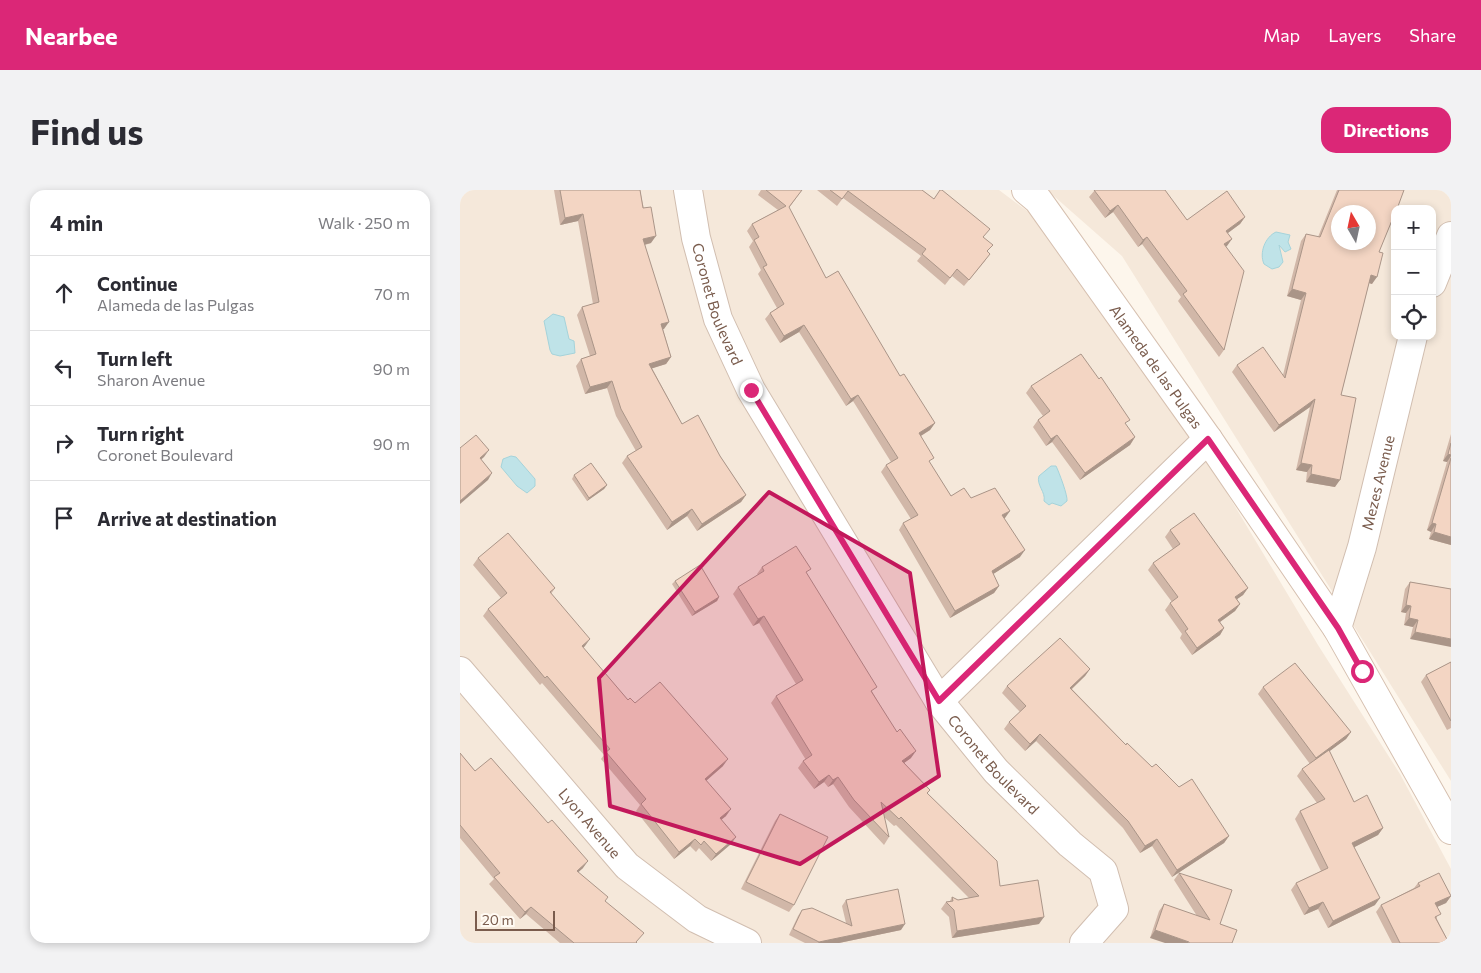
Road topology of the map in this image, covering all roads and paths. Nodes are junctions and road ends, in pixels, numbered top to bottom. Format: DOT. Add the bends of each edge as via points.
graph roads {
  1 [pos="688,190"];
  2 [pos="1035,193"];
  3 [pos="1451,236"];
  4 [pos="1436,273"];
  5 [pos="1412,340"];
  6 [pos="1208,439"];
  7 [pos="1338,628"];
  8 [pos="460,671"];
  9 [pos="939,701"];
  10 [pos="1451,830"];
  11 [pos="747,943"];
  12 [pos="1084,943"];
  1 -- 9 [label="street, Coronet Boulevard" via="696,238 718,319 751,390"];
  2 -- 6 [label="street, Alameda de las Pulgas"];
  3 -- 4 [label="street"];
  5 -- 7 [label="street, Mezes Avenue" via="1362,547"];
  6 -- 7 [label="street, Alameda de las Pulgas"];
  6 -- 9 [label="street"];
  7 -- 10 [label="street, Alameda de las Pulgas"];
  8 -- 11 [label="street, Lyon Avenue" via="627,866 697,919"];
  9 -- 12 [label="street, Coronet Boulevard" via="996,771 1103,872 1114,909"];
}
